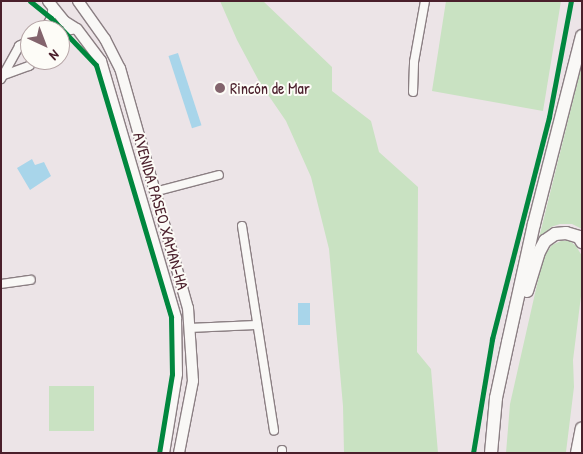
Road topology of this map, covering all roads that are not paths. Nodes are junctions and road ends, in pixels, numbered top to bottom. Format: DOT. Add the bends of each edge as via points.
graph roads {
  1 [pos="78,1"];
  2 [pos="424,1"];
  3 [pos="51,4"];
  4 [pos="50,20"];
  5 [pos="77,29"];
  6 [pos="70,30"];
  7 [pos="582,36"];
  8 [pos="104,39"];
  9 [pos="20,45"];
  10 [pos="92,46"];
  11 [pos="20,70"];
  12 [pos="3,77"];
  13 [pos="413,92"];
  14 [pos="219,174"];
  15 [pos="154,192"];
  16 [pos="242,226"];
  17 [pos="582,242"];
  18 [pos="31,280"];
  19 [pos="180,280"];
  20 [pos="166,282"];
  21 [pos="1,284"];
  22 [pos="256,325"];
  23 [pos="189,328"];
  24 [pos="508,342"];
  25 [pos="175,386"];
  26 [pos="192,387"];
  27 [pos="582,428"];
  28 [pos="274,431"];
  29 [pos="164,453"];
  30 [pos="178,453"];
  31 [pos="491,453"];
  32 [pos="577,453"];
  1 -- 8 [label="main road, AVENIDA PASEO XAMAN-HA"];
  2 -- 13 [label="street" via="414,62"];
  3 -- 4 [label="street"];
  3 -- 5 [label="main road, AVENIDA PASEO XAMAN-HA" via="64,21"];
  5 -- 6 [label="street"];
  5 -- 10 [label="main road, AVENIDA PASEO XAMAN-HA"];
  7 -- 24 [label="highway"];
  8 -- 10 [label="main road"];
  8 -- 15 [label="main road, AVENIDA PASEO XAMAN-HA" via="120,68"];
  9 -- 12 [label="street"];
  10 -- 20 [label="main road, AVENIDA PASEO XAMAN-HA" via="107,75"];
  11 -- 12 [label="street"];
  14 -- 15 [label="street"];
  15 -- 19 [label="main road, AVENIDA PASEO XAMAN-HA"];
  16 -- 22 [label="street"];
  17 -- 24 [label="highway" via="579,237 566,233 555,234 545,241 538,254 518,325"];
  18 -- 21 [label="street"];
  19 -- 20 [label="main road"];
  19 -- 23 [label="main road, AVENIDA PASEO XAMAN-HA" via="188,308"];
  20 -- 25 [label="main road, AVENIDA PASEO XAMAN-HA" via="176,318"];
  22 -- 23 [label="street"];
  22 -- 28 [label="street"];
  23 -- 26 [label="main road, AVENIDA PASEO XAMAN-HA"];
  24 -- 31 [label="highway" via="496,398"];
  25 -- 26 [label="main road"];
  25 -- 29 [label="main road, AVENIDA PASEO XAMAN-HA"];
  26 -- 30 [label="main road, AVENIDA PASEO XAMAN-HA"];
  27 -- 32 [label="highway"];
}
